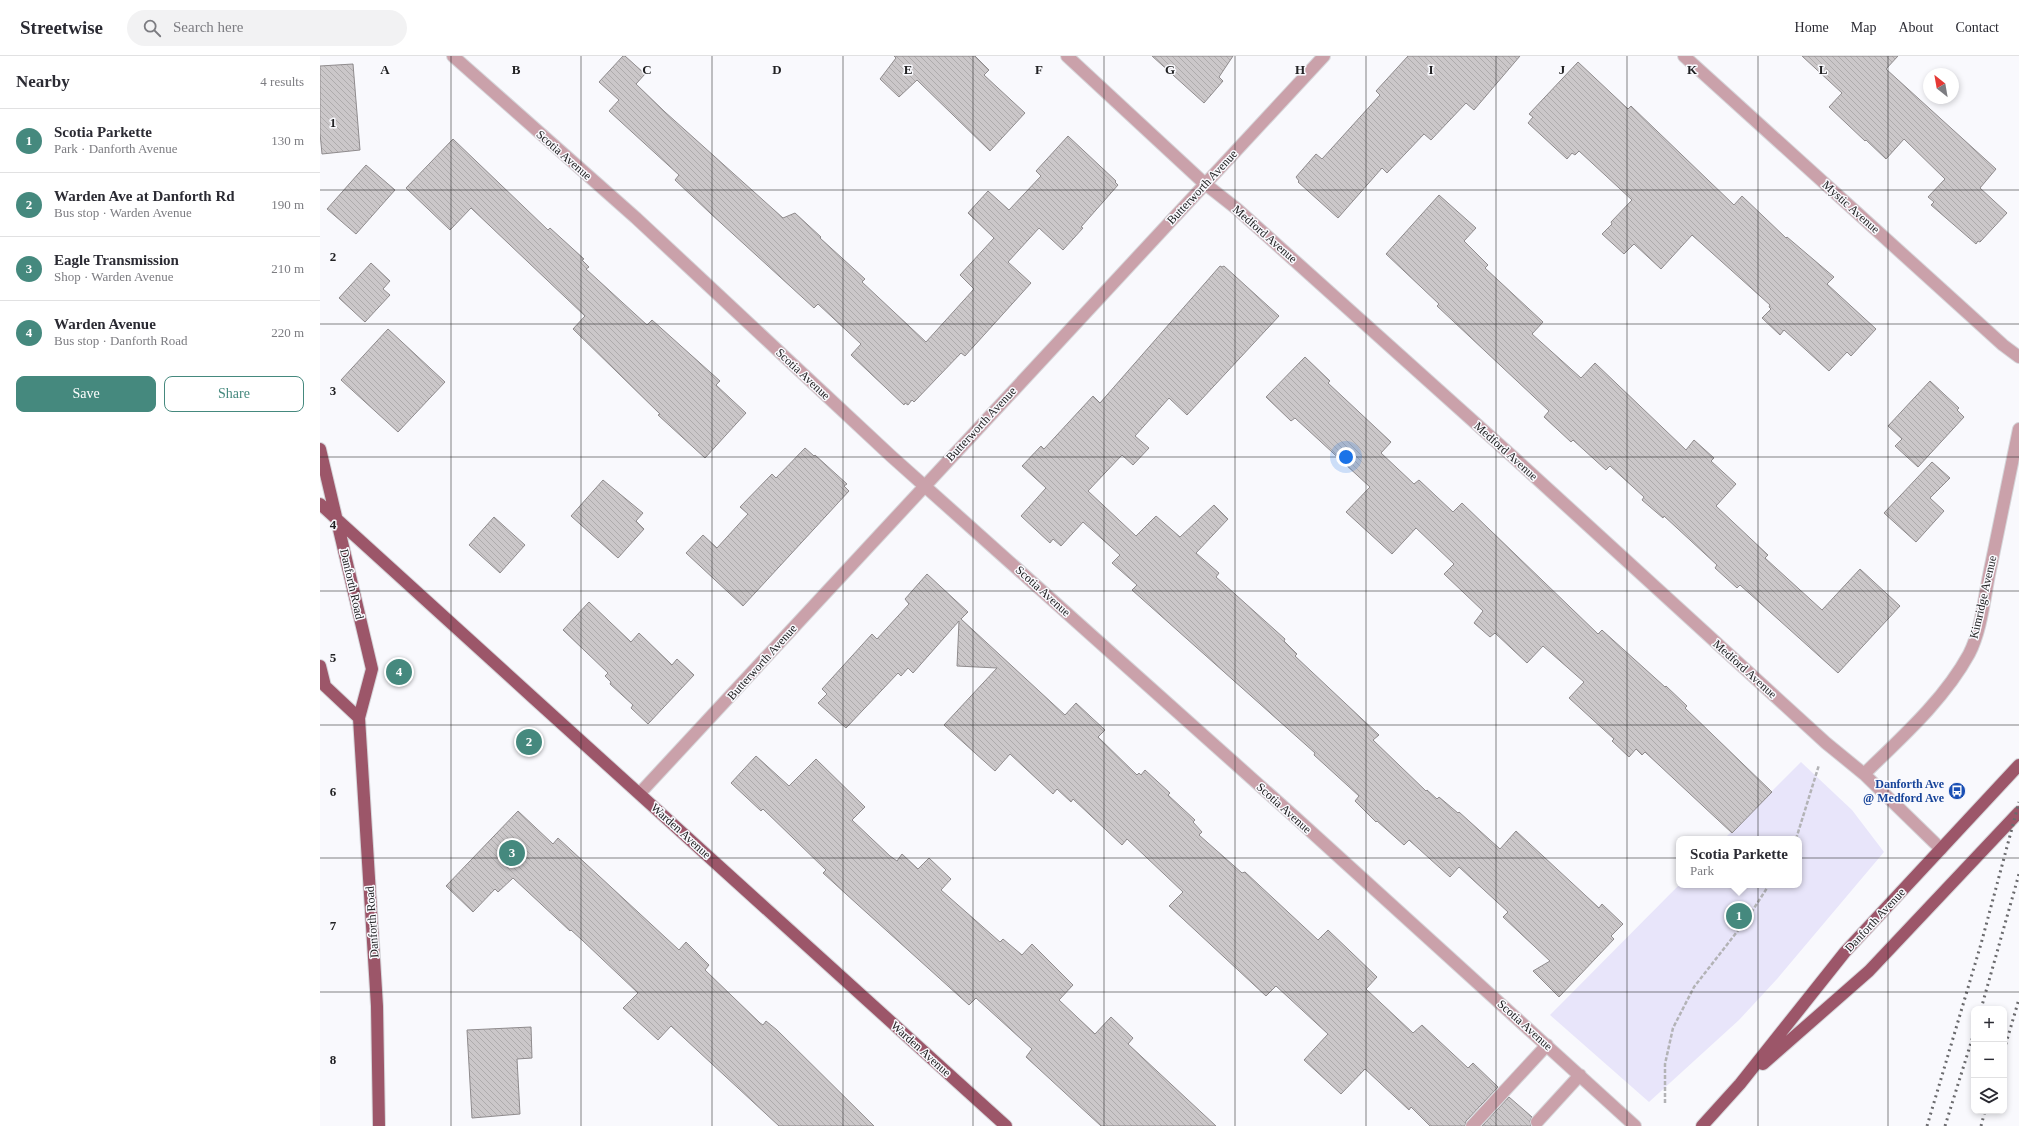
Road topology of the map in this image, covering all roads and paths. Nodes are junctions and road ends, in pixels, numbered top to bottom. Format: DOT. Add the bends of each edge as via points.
graph roads {
  1 [pos="453,56"];
  2 [pos="1068,56"];
  3 [pos="1324,56"];
  4 [pos="1684,56"];
  5 [pos="1204,183"];
  6 [pos="2019,357"];
  7 [pos="2019,430"];
  8 [pos="320,449"];
  9 [pos="925,487"];
  10 [pos="320,504"];
  11 [pos="336,519"];
  12 [pos="320,666"];
  13 [pos="359,718"];
  14 [pos="1826,743"];
  15 [pos="2019,765"];
  16 [pos="1864,774"];
  17 [pos="640,793"];
  18 [pos="2019,812"];
  19 [pos="1797,836"];
  20 [pos="1941,849"];
  21 [pos="1767,888"];
  22 [pos="1547,1045"];
  23 [pos="1580,1075"];
  24 [pos="1740,1084"];
  25 [pos="1665,1103"];
  26 [pos="1537,1122"];
  27 [pos="379,1126"];
  28 [pos="1006,1126"];
  29 [pos="1472,1126"];
  30 [pos="1635,1126"];
  31 [pos="1702,1126"];
  1 -- 9 [label="street, Scotia Avenue" via="636,218"];
  2 -- 5 [label="street, Medford Avenue"];
  3 -- 5 [label="street, Butterworth Avenue"];
  4 -- 6 [label="street, Mystic Avenue" via="1997,340"];
  5 -- 9 [label="street, Butterworth Avenue"];
  5 -- 14 [label="street, Medford Avenue" via="1237,208"];
  7 -- 16 [label="street, Kimridge Avenue" via="1976,635 1969,653 1947,686 1896,743"];
  8 -- 11 [label="main road, Danforth Road"];
  9 -- 17 [label="street, Butterworth Avenue"];
  9 -- 22 [label="street, Scotia Avenue"];
  10 -- 11 [label="main road, Warden Avenue"];
  11 -- 13 [label="main road, Danforth Road" via="372,669"];
  11 -- 17 [label="main road, Warden Avenue"];
  12 -- 13 [label="main road" via="325,686"];
  13 -- 27 [label="main road, Danforth Road" via="377,1006"];
  14 -- 16 [label="street, Medford Avenue"];
  14 -- 19 [label="path"];
  15 -- 20 [label="main road, Danforth Avenue"];
  16 -- 20 [label="street, Medford Avenue"];
  17 -- 28 [label="main road, Warden Avenue"];
  18 -- 24 [label="main road, Danforth Avenue" via="1869,971"];
  20 -- 24 [label="main road, Danforth Avenue" via="1845,952"];
  21 -- 25 [label="path" via="1747,919 1694,986 1673,1028 1665,1064"];
  22 -- 23 [label="street, Scotia Avenue"];
  22 -- 29 [label="street"];
  23 -- 26 [label="street"];
  23 -- 30 [label="street, Scotia Avenue"];
  24 -- 31 [label="main road, Danforth Avenue"];
}
